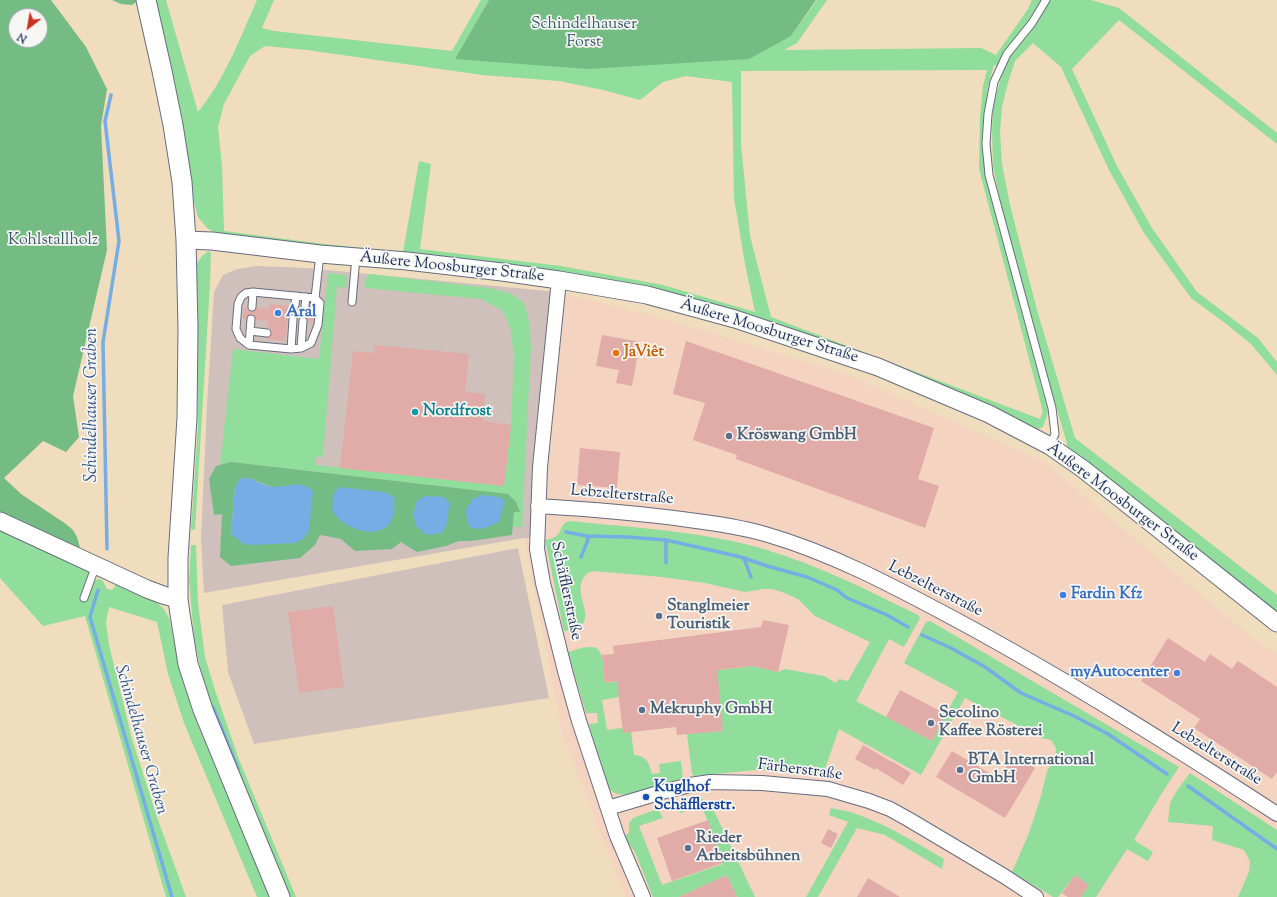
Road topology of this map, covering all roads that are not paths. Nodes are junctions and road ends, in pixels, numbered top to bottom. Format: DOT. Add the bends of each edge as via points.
graph roads {
  1 [pos="146,0"];
  2 [pos="1046,0"];
  3 [pos="186,240"];
  4 [pos="320,254"];
  5 [pos="356,257"];
  6 [pos="559,280"];
  7 [pos="253,292"];
  8 [pos="296,296"];
  9 [pos="306,297"];
  10 [pos="315,298"];
  11 [pos="352,302"];
  12 [pos="295,305"];
  13 [pos="305,306"];
  14 [pos="252,307"];
  15 [pos="314,307"];
  16 [pos="251,319"];
  17 [pos="293,319"];
  18 [pos="304,320"];
  19 [pos="313,322"];
  20 [pos="250,331"];
  21 [pos="267,333"];
  22 [pos="311,343"];
  23 [pos="249,345"];
  24 [pos="301,348"];
  25 [pos="291,349"];
  26 [pos="1050,446"];
  27 [pos="538,506"];
  28 [pos="0,521"];
  29 [pos="96,565"];
  30 [pos="84,598"];
  31 [pos="178,599"];
  32 [pos="1277,623"];
  33 [pos="608,808"];
  34 [pos="1277,814"];
  35 [pos="280,897"];
  36 [pos="643,897"];
  37 [pos="1036,897"];
  1 -- 3 [label="main road" via="173,125 182,182"];
  2 -- 26 [label="lane" via="1032,23 1007,54 994,82 986,144 989,175 1052,408 1055,434"];
  3 -- 4 [label="street, Äußere Moosburger Straße"];
  3 -- 31 [label="main road" via="187,418 178,558"];
  4 -- 5 [label="street, Äußere Moosburger Straße"];
  4 -- 10 [label="lane"];
  5 -- 6 [label="street, Äußere Moosburger Straße"];
  5 -- 11 [label="lane"];
  6 -- 26 [label="street, Äußere Moosburger Straße" via="655,297 735,318 838,352 878,366 983,411"];
  6 -- 27 [label="street, Schäfflerstraße"];
  7 -- 8 [label="lane"];
  7 -- 14 [label="lane"];
  7 -- 23 [label="lane" via="241,297 236,329 240,338"];
  8 -- 9 [label="lane"];
  8 -- 12 [label="lane"];
  9 -- 10 [label="lane"];
  9 -- 13 [label="lane"];
  10 -- 15 [label="lane"];
  10 -- 22 [label="lane" via="320,304 318,325"];
  16 -- 20 [label="lane"];
  17 -- 25 [label="lane" via="289,336"];
  18 -- 24 [label="lane"];
  19 -- 22 [label="lane"];
  20 -- 21 [label="lane"];
  20 -- 23 [label="lane"];
  22 -- 24 [label="lane"];
  23 -- 25 [label="lane"];
  24 -- 25 [label="lane"];
  26 -- 32 [label="street, Äußere Moosburger Straße"];
  27 -- 33 [label="street, Schäfflerstraße" via="537,549 543,583 564,671"];
  27 -- 34 [label="street, Lebzelterstraße" via="661,516 722,525 764,534 848,564 1009,648 1168,744"];
  28 -- 29 [label="street"];
  29 -- 30 [label="lane"];
  29 -- 31 [label="street" via="163,595"];
  31 -- 35 [label="main road" via="188,664 202,710"];
  33 -- 36 [label="street, Schäfflerstraße"];
  33 -- 37 [label="street, Färberstraße" via="662,792 710,782 762,783 828,789 890,809"];
}
